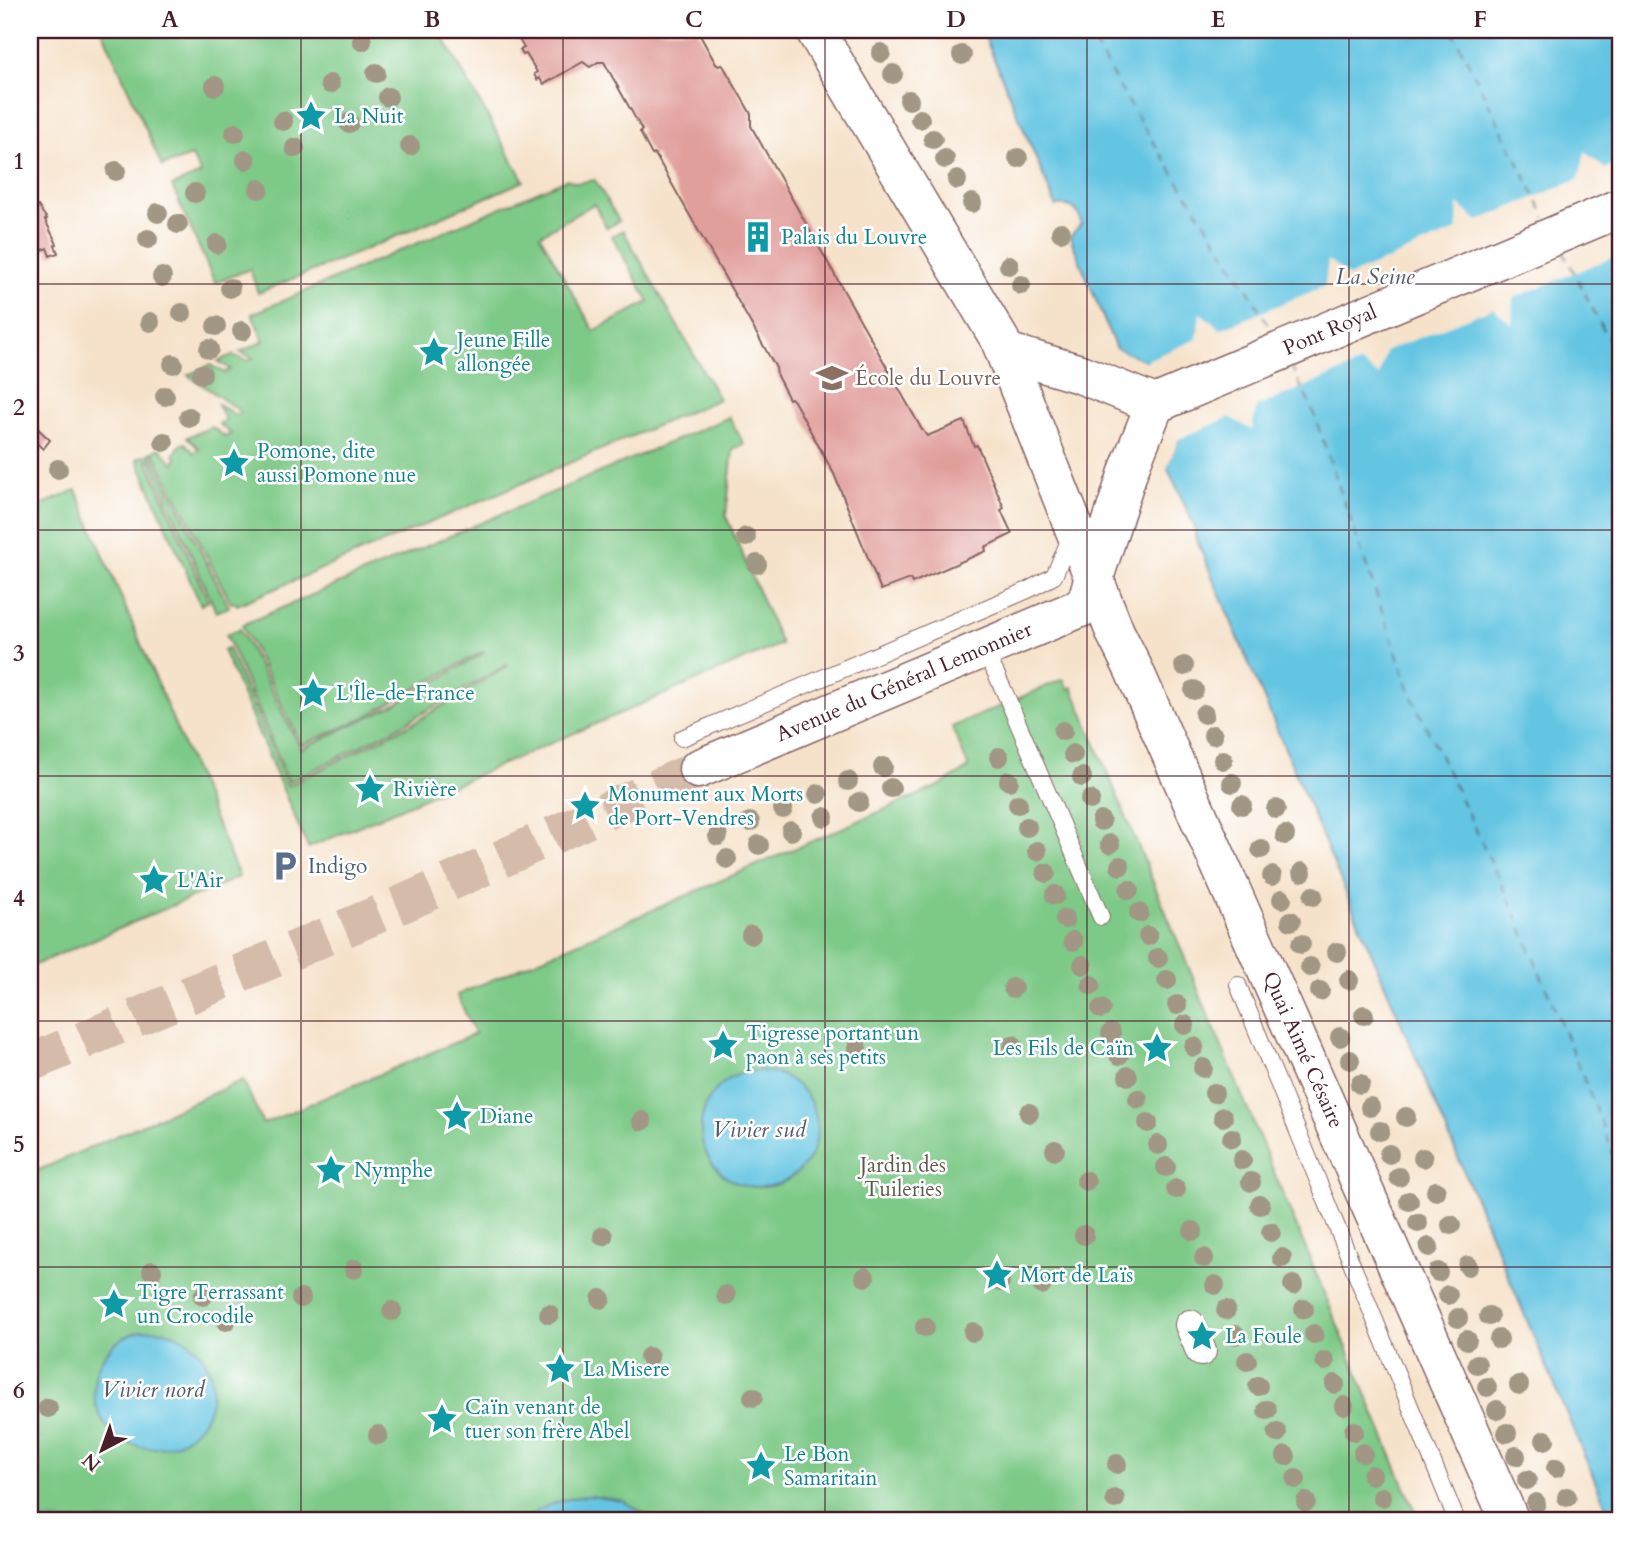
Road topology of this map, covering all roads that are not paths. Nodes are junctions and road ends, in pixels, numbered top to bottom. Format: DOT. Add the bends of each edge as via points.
graph roads {
  1 [pos="815,30"];
  2 [pos="1620,208"];
  3 [pos="1006,352"];
  4 [pos="1155,404"];
  5 [pos="1074,528"];
  6 [pos="1094,580"];
  7 [pos="985,650"];
  8 [pos="690,754"];
  9 [pos="1101,917"];
  10 [pos="1238,985"];
  11 [pos="1457,1521"];
  12 [pos="1510,1521"];
  1 -- 3 [label="main road, Quai Aimé Césaire"];
  2 -- 4 [label="main road, Pont Royal"];
  3 -- 4 [label="main road"];
  3 -- 5 [label="main road, Quai Aimé Césaire"];
  4 -- 6 [label="main road"];
  5 -- 6 [label="main road, Quai Aimé Césaire"];
  5 -- 8 [label="lane" via="1054,576"];
  6 -- 7 [label="main road, Avenue du Général Lemonnier" via="1085,606"];
  6 -- 12 [label="main road, Quai Aimé Césaire"];
  7 -- 8 [label="main road, Avenue du Général Lemonnier" via="885,690"];
  7 -- 9 [label="lane"];
  10 -- 11 [label="lane, Quai Aimé Césaire"];
}
